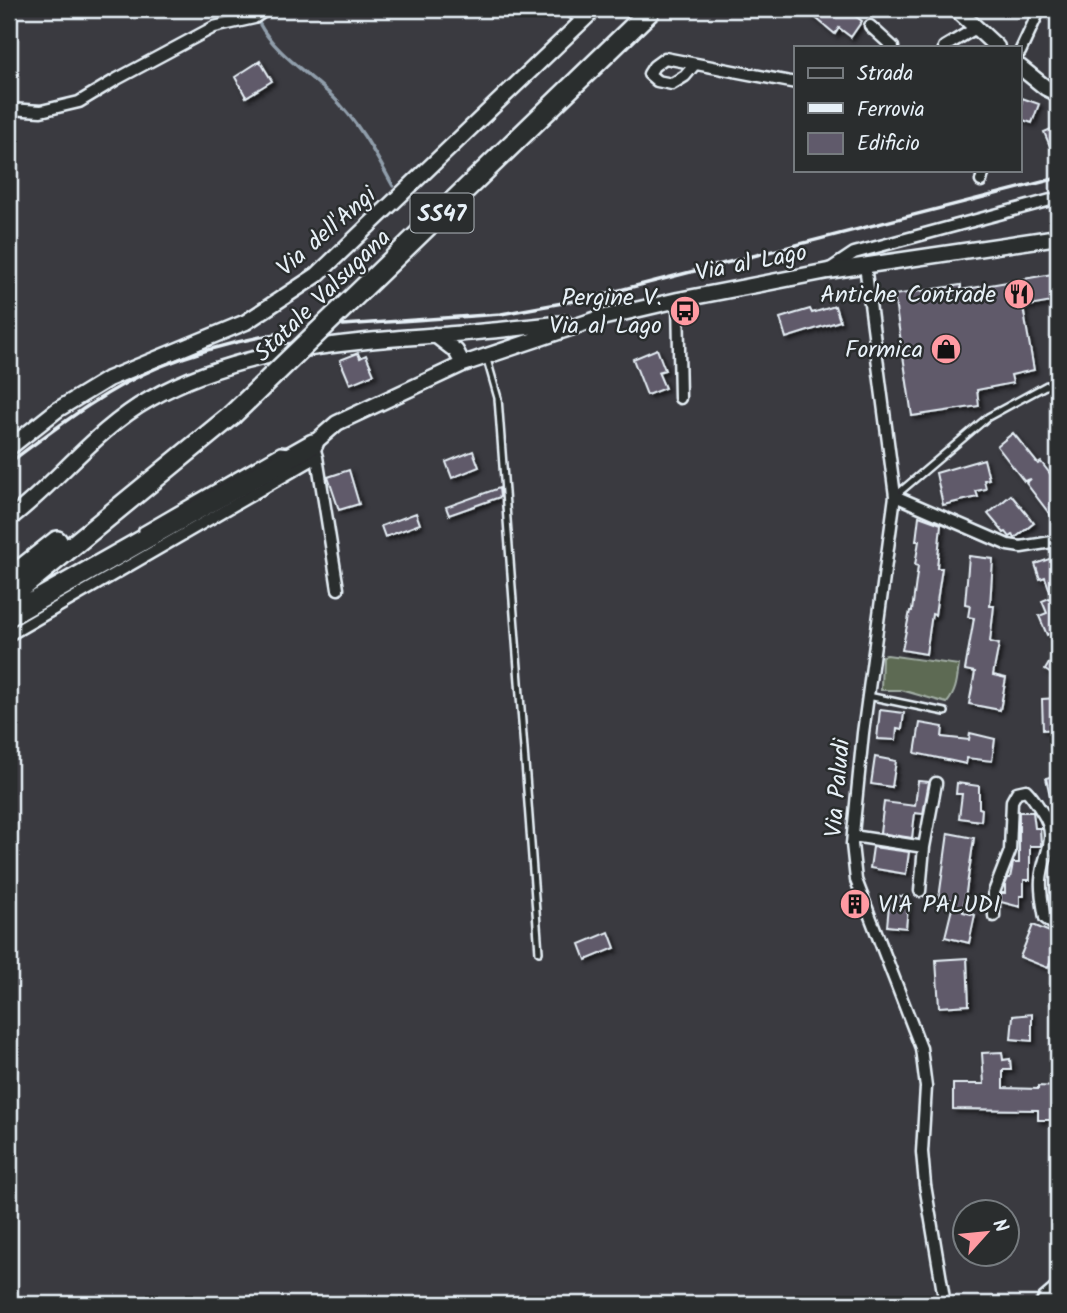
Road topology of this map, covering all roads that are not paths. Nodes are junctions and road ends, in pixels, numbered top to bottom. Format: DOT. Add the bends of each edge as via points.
graph roads {
  1 [pos="267,9"];
  2 [pos="567,9"];
  3 [pos="595,9"];
  4 [pos="636,9"];
  5 [pos="652,9"];
  6 [pos="956,9"];
  7 [pos="1040,9"];
  8 [pos="584,20"];
  9 [pos="870,26"];
  10 [pos="976,27"];
  11 [pos="892,46"];
  12 [pos="946,46"];
  13 [pos="996,46"];
  14 [pos="1021,50"];
  15 [pos="695,64"];
  16 [pos="1021,69"];
  17 [pos="794,83"];
  18 [pos="1058,94"];
  19 [pos="9,109"];
  20 [pos="983,172"];
  21 [pos="981,181"];
  22 [pos="1058,198"];
  23 [pos="1058,237"];
  24 [pos="865,265"];
  25 [pos="828,271"];
  26 [pos="678,300"];
  27 [pos="597,319"];
  28 [pos="454,334"];
  29 [pos="435,335"];
  30 [pos="485,355"];
  31 [pos="463,364"];
  32 [pos="1047,385"];
  33 [pos="680,398"];
  34 [pos="226,412"];
  35 [pos="9,448"];
  36 [pos="310,451"];
  37 [pos="895,496"];
  38 [pos="9,519"];
  39 [pos="140,531"];
  40 [pos="1058,541"];
  41 [pos="9,579"];
  42 [pos="338,589"];
  43 [pos="9,598"];
  44 [pos="9,616"];
  45 [pos="9,635"];
  46 [pos="869,696"];
  47 [pos="945,712"];
  48 [pos="936,783"];
  49 [pos="853,836"];
  50 [pos="924,847"];
  51 [pos="920,891"];
  52 [pos="994,916"];
  53 [pos="1058,928"];
  54 [pos="539,952"];
  55 [pos="1058,1286"];
  56 [pos="945,1304"];
  57 [pos="1041,1304"];
  1 -- 19 [label="street" via="254,18 214,27 79,102 41,111"];
  2 -- 8 [label="street"];
  3 -- 8 [label="main road, Via dell'Angi"];
  4 -- 34 [label="highway, Statale Valsugana / SS47"];
  5 -- 34 [label="highway, Statale Valsugana / SS47, bridge"];
  6 -- 10 [label="main road"];
  7 -- 14 [label="street"];
  8 -- 35 [label="main road, Via dell'Angi" via="317,275 246,322 108,379 57,410"];
  9 -- 11 [label="street"];
  10 -- 12 [label="street"];
  10 -- 13 [label="main road"];
  15 -- 17 [label="street"];
  16 -- 18 [label="main road"];
  20 -- 21 [label="street"];
  22 -- 25 [label="street" via="854,253"];
  23 -- 24 [label="main road, Via al Lago"];
  24 -- 25 [label="main road, Via al Lago"];
  24 -- 37 [label="street, Via Paludi"];
  25 -- 26 [label="main road, Via al Lago"];
  26 -- 27 [label="main road, Via al Lago"];
  26 -- 33 [label="street"];
  27 -- 28 [label="main road"];
  27 -- 30 [label="main road, Via al Lago"];
  28 -- 29 [label="main road"];
  28 -- 30 [label="main road"];
  29 -- 31 [label="main road" via="456,351"];
  29 -- 38 [label="main road" via="264,355 188,380 117,421"];
  30 -- 31 [label="main road, Via al Lago"];
  30 -- 54 [label="lane" via="498,398"];
  31 -- 36 [label="main road, Via al Lago" via="337,423"];
  32 -- 37 [label="lane" via="988,417"];
  34 -- 41 [label="highway, Statale Valsugana / SS47"];
  34 -- 43 [label="highway, Statale Valsugana / SS47"];
  36 -- 39 [label="lane" via="280,450"];
  36 -- 42 [label="street"];
  36 -- 44 [label="highway" via="127,544"];
  36 -- 45 [label="street"];
  37 -- 40 [label="street" via="1008,545"];
  37 -- 46 [label="street, Via Paludi"];
  46 -- 47 [label="lane"];
  46 -- 49 [label="street, Via Paludi"];
  48 -- 50 [label="street"];
  49 -- 50 [label="street"];
  49 -- 56 [label="street, Via Paludi" via="856,880 920,1048 926,1087 925,1185"];
  50 -- 51 [label="street"];
  52 -- 53 [label="street" via="994,892 1010,851 1012,801 1017,792 1026,790 1049,823 1051,838 1041,879 1043,905 1045,918"];
  55 -- 57 [label="street"];
}
